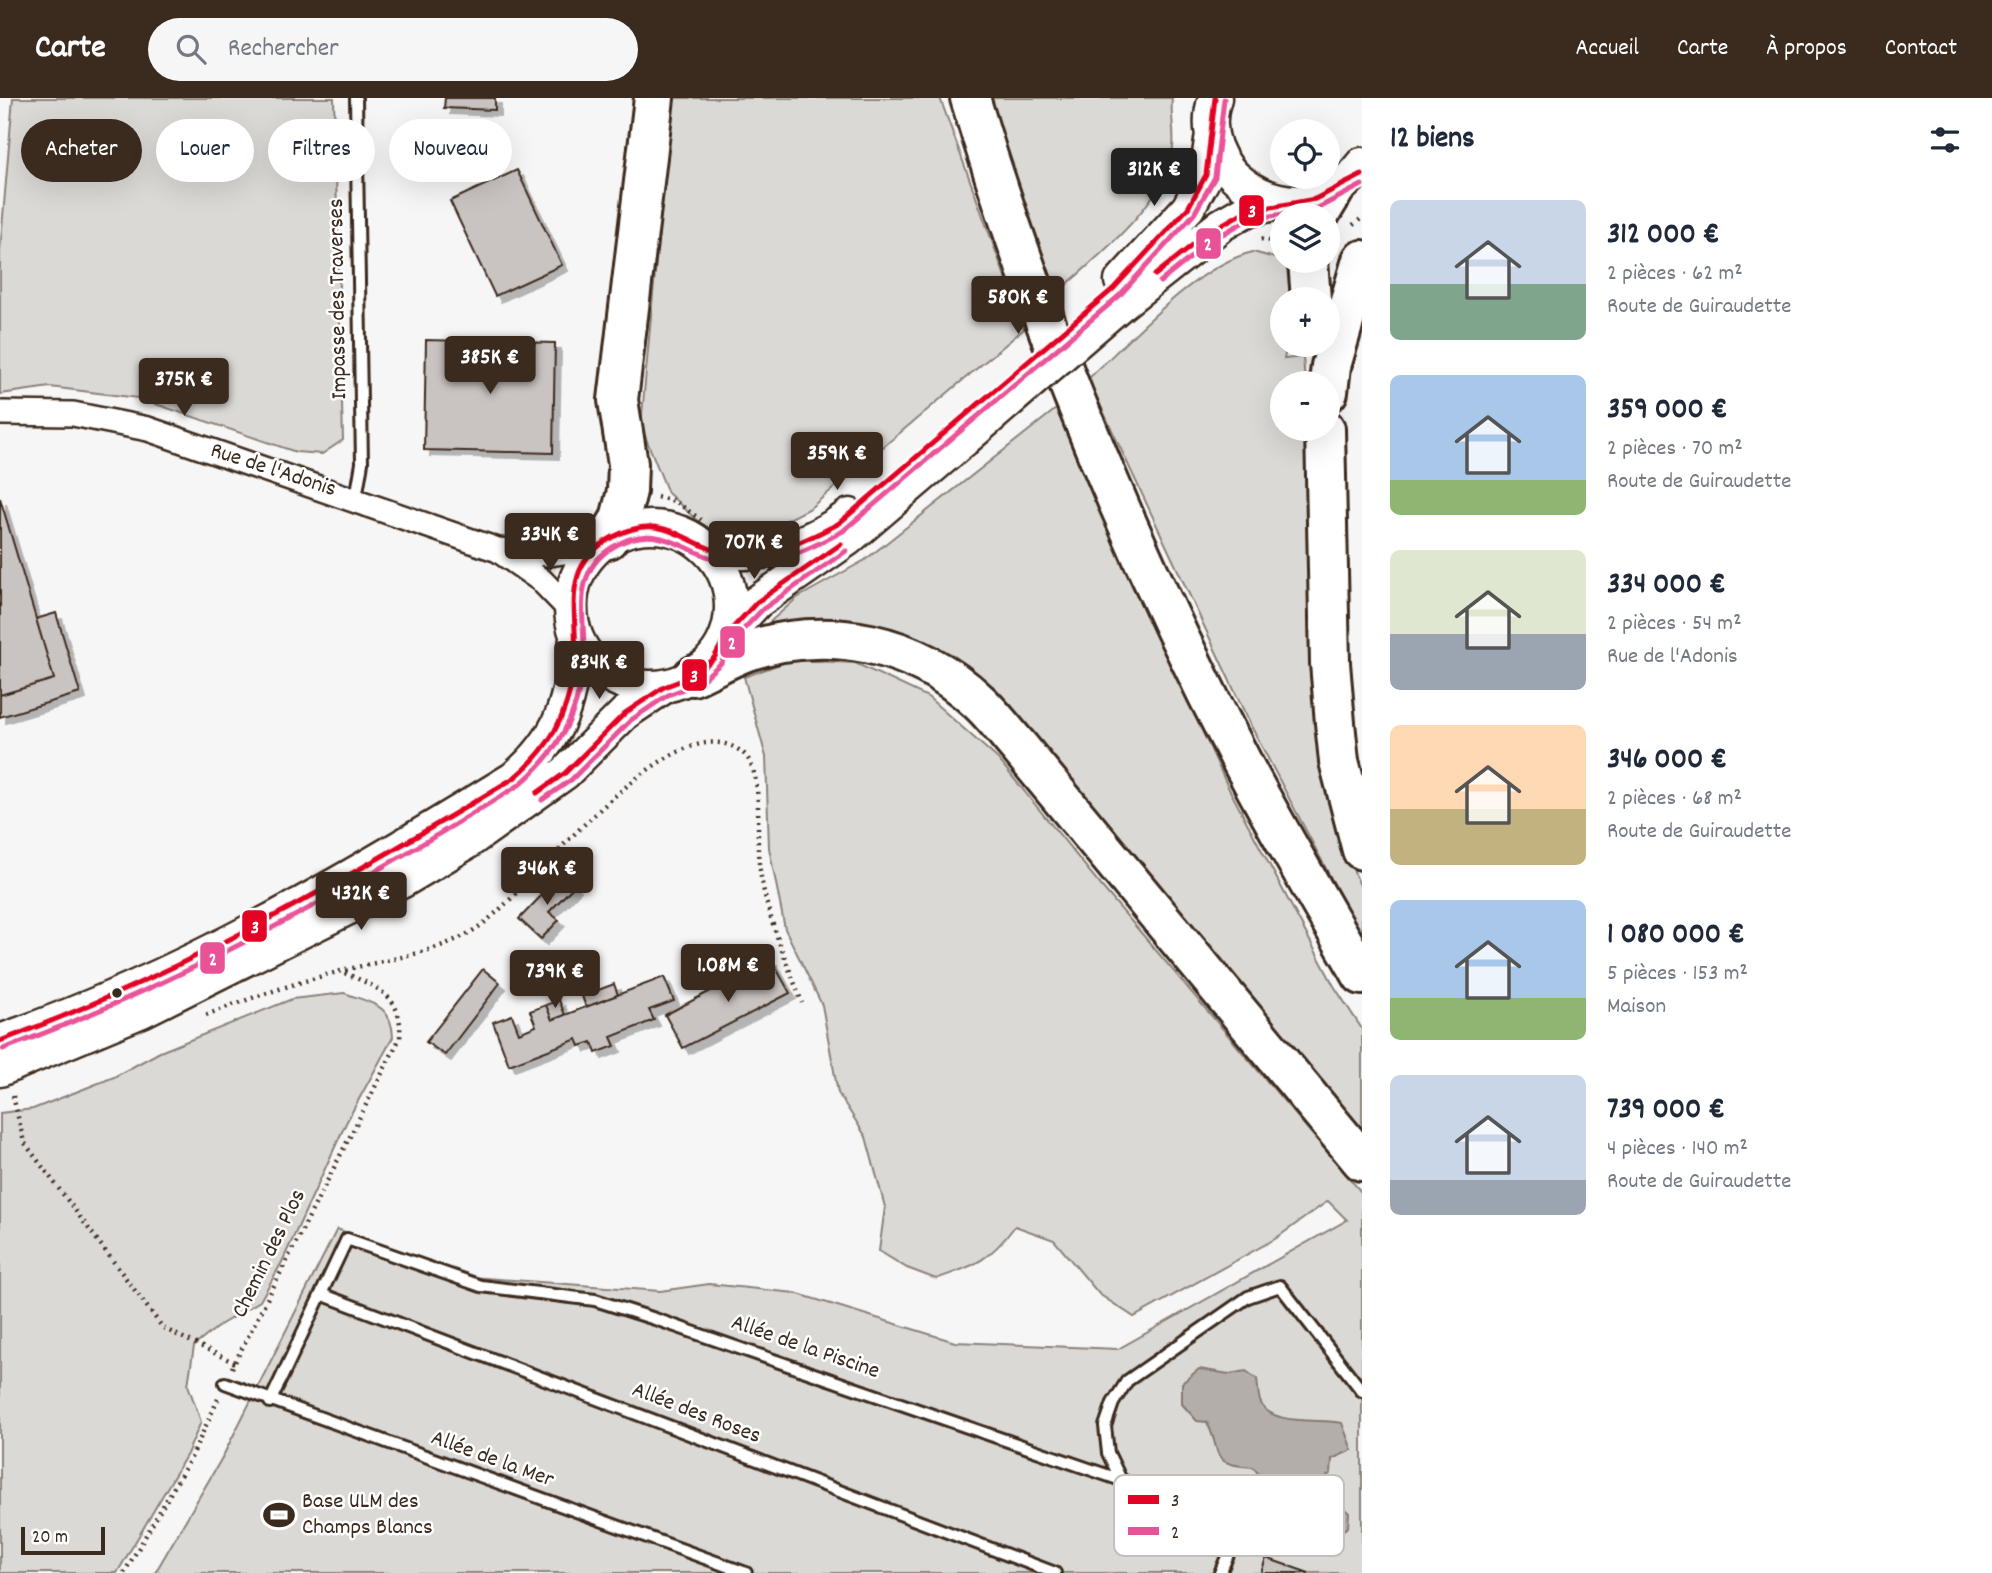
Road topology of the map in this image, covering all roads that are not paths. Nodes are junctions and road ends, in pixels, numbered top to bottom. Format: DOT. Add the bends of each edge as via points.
graph roads {
  1 [pos="356,98"];
  2 [pos="654,98"];
  3 [pos="970,98"];
  4 [pos="1215,98"];
  5 [pos="1212,135"];
  6 [pos="1345,186"];
  7 [pos="1282,202"];
  8 [pos="1362,260"];
  9 [pos="1116,297"];
  10 [pos="1330,371"];
  11 [pos="0,413"];
  12 [pos="961,432"];
  13 [pos="1325,441"];
  14 [pos="356,498"];
  15 [pos="707,537"];
  16 [pos="602,543"];
  17 [pos="498,550"];
  18 [pos="573,624"];
  19 [pos="727,634"];
  20 [pos="679,682"];
  21 [pos="1362,850"];
  22 [pos="1362,975"];
  23 [pos="3,1059"];
  24 [pos="1362,1161"];
  25 [pos="321,1294"];
  26 [pos="225,1383"];
  27 [pos="1362,1391"];
  28 [pos="270,1402"];
  29 [pos="1119,1475"];
  30 [pos="1114,1478"];
  31 [pos="1227,1556"];
  32 [pos="746,1573"];
  33 [pos="1055,1573"];
  34 [pos="1220,1573"];
  1 -- 14 [label="lane, Impasse des Traverses" via="362,463"];
  2 -- 16 [label="highway" via="618,400 628,464 626,491 620,519"];
  3 -- 22 [label="highway" via="1030,276 1110,481 1245,768"];
  4 -- 5 [label="street"];
  5 -- 7 [label="street" via="1236,180 1258,195"];
  5 -- 9 [label="street" via="1206,175 1188,208"];
  6 -- 7 [label="street" via="1309,201"];
  7 -- 9 [label="street" via="1245,211"];
  8 -- 10 [label="highway"];
  9 -- 12 [label="street"];
  11 -- 14 [label="street, Rue de l'Adonis" via="73,415 148,429"];
  12 -- 15 [label="street" via="838,524 800,544 760,555 727,553"];
  12 -- 19 [label="street" via="848,539 757,602"];
  13 -- 21 [label="highway" via="1335,723 1339,761"];
  14 -- 17 [label="street, Rue de l'Adonis"];
  15 -- 16 [label="street" via="658,527 632,529"];
  15 -- 19 [label="street" via="729,588"];
  16 -- 17 [label="street, Rue de l'Adonis" via="550,554"];
  16 -- 18 [label="street" via="582,566 573,587"];
  17 -- 18 [label="street, Rue de l'Adonis" via="541,580"];
  18 -- 20 [label="street" via="591,661 612,678 637,687"];
  18 -- 23 [label="street" via="572,683 559,724 540,755 514,778 333,888 192,962 78,1014"];
  19 -- 20 [label="street" via="714,658"];
  20 -- 23 [label="street" via="625,713 565,773 468,842 401,882 142,1012"];
  20 -- 24 [label="highway" via="745,652 786,640 825,637 862,640 940,672 979,702 1018,746"];
  25 -- 28 [label="lane"];
  25 -- 30 [label="lane, Allée de la Piscine" via="347,1239 481,1286 595,1300"];
  25 -- 33 [label="lane, Allée des Roses"];
  26 -- 28 [label="lane, Allée de la Mer"];
  27 -- 29 [label="lane" via="1280,1286 1248,1297 1127,1381 1112,1403 1105,1426 1108,1453"];
  28 -- 32 [label="lane, Allée de la Mer"];
  31 -- 34 [label="lane, Allée de la Piscine"];
}
